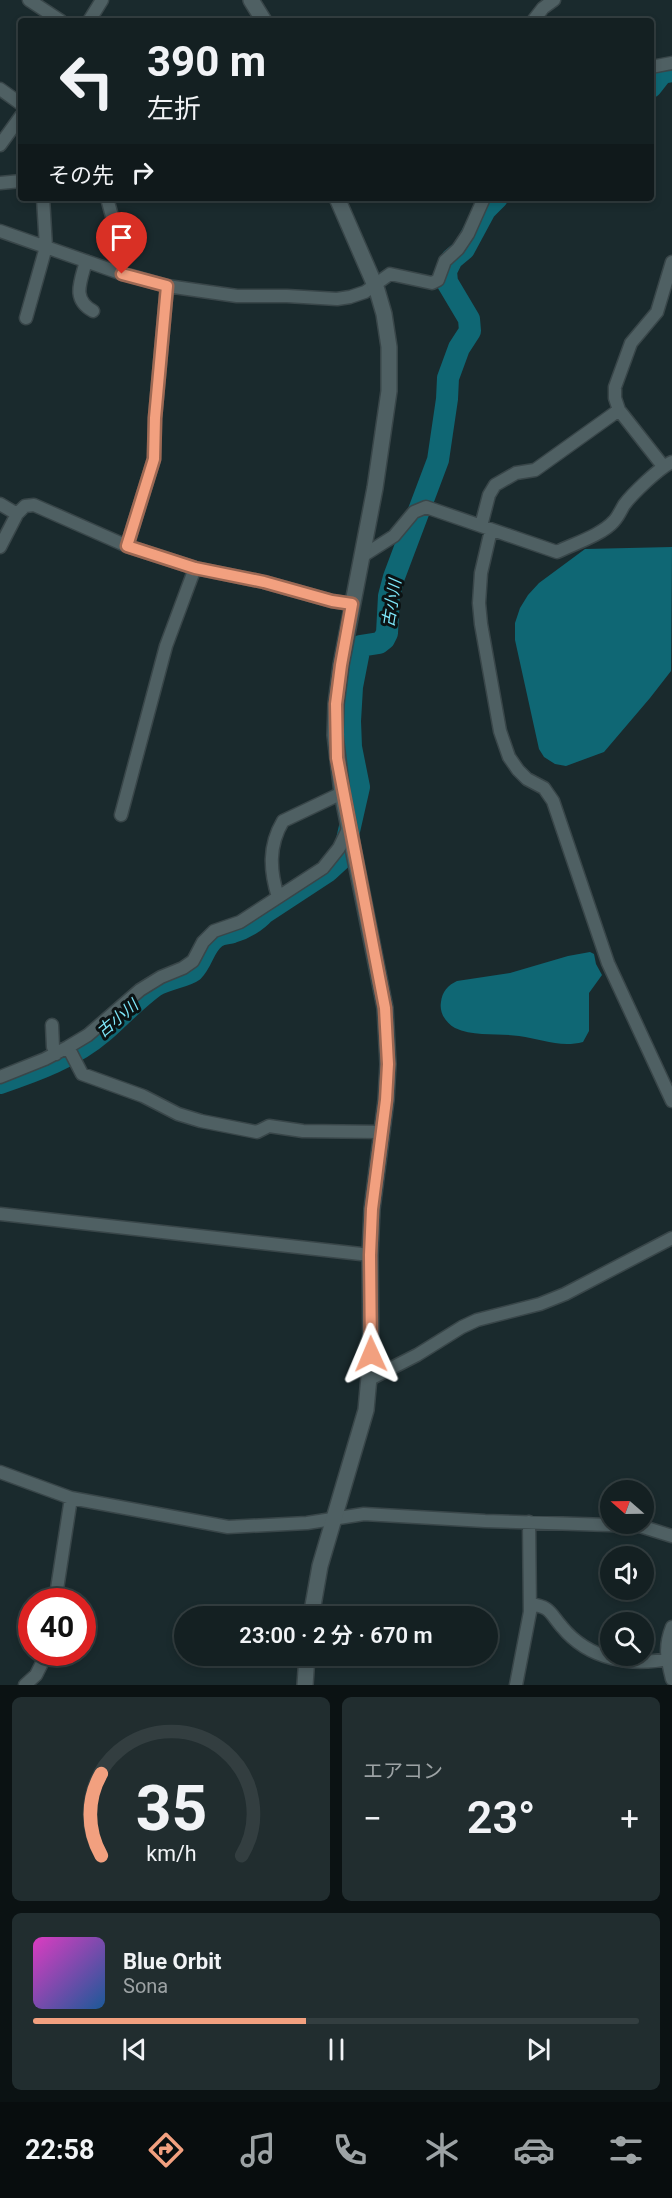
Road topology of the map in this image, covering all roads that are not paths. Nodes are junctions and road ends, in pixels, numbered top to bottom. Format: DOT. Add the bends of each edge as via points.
graph roads {
  1 [pos="29,0"];
  2 [pos="102,0"];
  3 [pos="251,0"];
  4 [pos="554,0"];
  5 [pos="56,18"];
  6 [pos="91,18"];
  7 [pos="262,18"];
  8 [pos="535,18"];
  9 [pos="672,63"];
  10 [pos="654,66"];
  11 [pos="0,88"];
  12 [pos="18,102"];
  13 [pos="18,120"];
  14 [pos="0,145"];
  15 [pos="18,181"];
  16 [pos="0,183"];
  17 [pos="43,201"];
  18 [pos="108,201"];
  19 [pos="338,201"];
  20 [pos="483,201"];
  21 [pos="0,231"];
  22 [pos="46,247"];
  23 [pos="86,261"];
  24 [pos="672,262"];
  25 [pos="122,274"];
  26 [pos="374,285"];
  27 [pos="167,286"];
  28 [pos="93,311"];
  29 [pos="26,318"];
  30 [pos="619,410"];
  31 [pos="668,464"];
  32 [pos="0,504"];
  33 [pos="17,514"];
  34 [pos="486,528"];
  35 [pos="127,546"];
  36 [pos="0,547"];
  37 [pos="361,557"];
  38 [pos="195,568"];
  39 [pos="352,604"];
  40 [pos="342,793"];
  41 [pos="121,815"];
  42 [pos="349,827"];
  43 [pos="278,897"];
  44 [pos="52,1025"];
  45 [pos="68,1047"];
  46 [pos="56,1054"];
  47 [pos="0,1077"];
  48 [pos="672,1101"];
  49 [pos="382,1132"];
  50 [pos="0,1214"];
  51 [pos="672,1238"];
  52 [pos="370,1255"];
  53 [pos="370,1379"];
  54 [pos="0,1472"];
  55 [pos="71,1498"];
  56 [pos="333,1519"];
  57 [pos="529,1522"];
  58 [pos="672,1536"];
  59 [pos="57,1588"];
  60 [pos="530,1604"];
  61 [pos="313,1606"];
  62 [pos="672,1628"];
  63 [pos="670,1659"];
  64 [pos="40,1666"];
  65 [pos="306,1666"];
  66 [pos="672,1679"];
  67 [pos="25,1685"];
  68 [pos="305,1685"];
  69 [pos="516,1685"];
  1 -- 5 [label="street"];
  2 -- 6 [label="street"];
  3 -- 7 [label="street"];
  4 -- 8 [label="street"];
  9 -- 10 [label="street"];
  11 -- 12 [label="street"];
  13 -- 14 [label="street"];
  15 -- 16 [label="street"];
  17 -- 22 [label="street"];
  18 -- 25 [label="street"];
  19 -- 26 [label="street"];
  20 -- 26 [label="street" via="468,234 445,261 438,280 425,283 390,274"];
  21 -- 22 [label="street"];
  22 -- 23 [label="street"];
  22 -- 29 [label="street"];
  23 -- 25 [label="street"];
  23 -- 28 [label="street" via="79,298"];
  24 -- 30 [label="street" via="657,312 631,343 618,374 615,398"];
  25 -- 27 [label="street"];
  26 -- 27 [label="street" via="365,292 337,299 237,296"];
  26 -- 37 [label="street" via="389,347 389,391"];
  27 -- 35 [label="street" via="154,459"];
  30 -- 31 [label="street"];
  30 -- 34 [label="street" via="535,470 516,473 495,485 489,495"];
  31 -- 34 [label="street" via="634,493 604,529 557,552"];
  32 -- 33 [label="street"];
  33 -- 35 [label="street" via="25,506 34,505"];
  33 -- 36 [label="street"];
  34 -- 37 [label="street" via="426,507 414,513 394,536"];
  34 -- 48 [label="street" via="479,603 500,731 518,770 544,788 552,801 608,963"];
  35 -- 38 [label="street"];
  37 -- 39 [label="street"];
  38 -- 39 [label="street"];
  38 -- 41 [label="street" via="166,646"];
  39 -- 40 [label="street" via="336,704"];
  40 -- 42 [label="street"];
  40 -- 43 [label="street" via="283,821 274,840 271,862"];
  42 -- 43 [label="street" via="323,868"];
  42 -- 49 [label="street" via="385,1008 388,1064"];
  43 -- 45 [label="street" via="240,922 214,932 203,942 193,961 140,990 88,1035"];
  44 -- 46 [label="street" via="52,1047"];
  45 -- 46 [label="street"];
  45 -- 49 [label="street" via="82,1074 201,1121 257,1132 269,1126 303,1131"];
  46 -- 47 [label="street"];
  49 -- 52 [label="street" via="375,1172"];
  50 -- 52 [label="street"];
  51 -- 53 [label="street" via="565,1294 462,1327"];
  52 -- 53 [label="street"];
  53 -- 56 [label="street" via="366,1410"];
  54 -- 55 [label="street"];
  55 -- 56 [label="street" via="228,1527"];
  55 -- 59 [label="street"];
  56 -- 57 [label="street" via="364,1514"];
  56 -- 61 [label="street"];
  57 -- 58 [label="street" via="640,1526"];
  57 -- 60 [label="street"];
  60 -- 63 [label="street" via="549,1609 571,1636 609,1659"];
  60 -- 69 [label="street"];
  62 -- 63 [label="street" via="666,1645"];
  63 -- 66 [label="street"];
  64 -- 67 [label="street"];
  65 -- 68 [label="street"];
}
